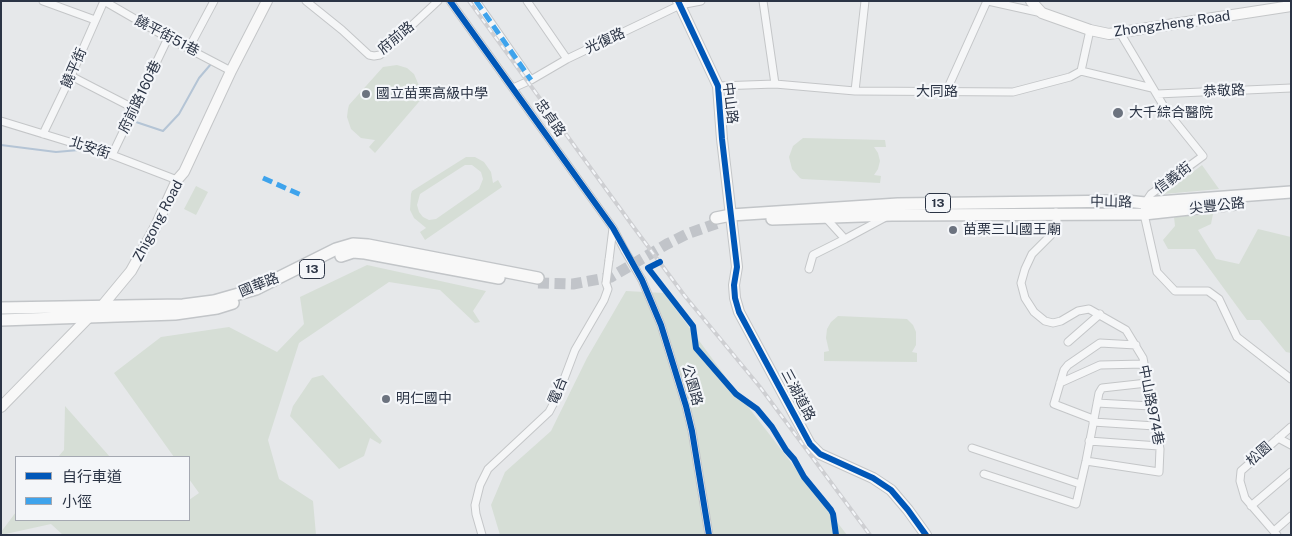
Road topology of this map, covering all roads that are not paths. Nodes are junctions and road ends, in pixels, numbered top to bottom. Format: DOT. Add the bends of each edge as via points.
graph roads {
  1 [pos="43,1"];
  2 [pos="104,1"];
  3 [pos="214,1"];
  4 [pos="267,1"];
  5 [pos="306,1"];
  6 [pos="438,1"];
  7 [pos="450,1"];
  8 [pos="527,1"];
  9 [pos="701,1"];
  10 [pos="763,1"];
  11 [pos="866,1"];
  12 [pos="988,1"];
  13 [pos="1031,1"];
  14 [pos="479,2"];
  15 [pos="679,3"];
  16 [pos="1291,6"];
  17 [pos="1042,13"];
  18 [pos="95,20"];
  19 [pos="1090,30"];
  20 [pos="1119,31"];
  21 [pos="168,38"];
  22 [pos="189,48"];
  23 [pos="567,59"];
  24 [pos="230,71"];
  25 [pos="1081,71"];
  26 [pos="71,76"];
  27 [pos="530,80"];
  28 [pos="775,84"];
  29 [pos="718,86"];
  30 [pos="513,88"];
  31 [pos="1152,88"];
  32 [pos="1291,88"];
  33 [pos="855,91"];
  34 [pos="946,92"];
  35 [pos="1156,94"];
  36 [pos="134,109"];
  37 [pos="1,121"];
  38 [pos="43,134"];
  39 [pos="112,155"];
  40 [pos="178,180"];
  41 [pos="1291,192"];
  42 [pos="1291,198"];
  43 [pos="1054,202"];
  44 [pos="1144,208"];
  45 [pos="888,210"];
  46 [pos="1057,214"];
  47 [pos="731,217"];
  48 [pos="825,217"];
  49 [pos="717,220"];
  50 [pos="613,228"];
  51 [pos="845,240"];
  52 [pos="625,251"];
  53 [pos="809,269"];
  54 [pos="538,280"];
  55 [pos="257,292"];
  56 [pos="102,306"];
  57 [pos="1,308"];
  58 [pos="1100,314"];
  59 [pos="89,317"];
  60 [pos="1,320"];
  61 [pos="1068,342"];
  62 [pos="1136,345"];
  63 [pos="1144,364"];
  64 [pos="1291,379"];
  65 [pos="1060,383"];
  66 [pos="1147,383"];
  67 [pos="1097,403"];
  68 [pos="1151,406"];
  69 [pos="1,407"];
  70 [pos="1093,420"];
  71 [pos="1155,426"];
  72 [pos="1291,427"];
  73 [pos="1278,438"];
  74 [pos="1089,441"];
  75 [pos="1291,445"];
  76 [pos="1159,446"];
  77 [pos="972,448"];
  78 [pos="1086,461"];
  79 [pos="1291,472"];
  80 [pos="984,474"];
  81 [pos="1080,484"];
  82 [pos="1251,506"];
  83 [pos="1291,516"];
  84 [pos="1275,533"];
  85 [pos="482,535"];
  86 [pos="709,535"];
  87 [pos="926,535"];
  1 -- 18 [label="street"];
  2 -- 18 [label="street, 饒平街"];
  2 -- 21 [label="street, 饒平街51巷"];
  3 -- 22 [label="street"];
  4 -- 24 [label="street, Zhigong Road"];
  5 -- 6 [label="street, 府前路" via="374,56 380,55"];
  7 -- 30 [label="street, 忠貞路"];
  8 -- 23 [label="street"];
  9 -- 15 [label="street, 光復路"];
  10 -- 28 [label="street"];
  11 -- 33 [label="street"];
  12 -- 17 [label="street"];
  12 -- 34 [label="street"];
  13 -- 17 [label="street, Zhongzheng Road"];
  14 -- 27 [label="street"];
  15 -- 23 [label="street, 光復路"];
  15 -- 29 [label="street, 中山路"];
  16 -- 20 [label="street, Zhongzheng Road"];
  17 -- 19 [label="street, Zhongzheng Road"];
  18 -- 26 [label="street, 饒平街"];
  19 -- 20 [label="street, Zhongzheng Road" via="1109,34"];
  19 -- 25 [label="street"];
  20 -- 31 [label="street, 信義街"];
  21 -- 22 [label="street, 饒平街51巷"];
  21 -- 36 [label="street, 府前路160巷"];
  22 -- 24 [label="street, 饒平街51巷"];
  23 -- 27 [label="street, 光復路"];
  24 -- 40 [label="street, Zhigong Road"];
  25 -- 31 [label="street"];
  25 -- 34 [label="street, 大同路" via="1013,92"];
  26 -- 36 [label="street"];
  26 -- 38 [label="street, 饒平街"];
  27 -- 30 [label="street, 光復路"];
  28 -- 29 [label="street, 大同路"];
  28 -- 33 [label="street, 大同路"];
  29 -- 47 [label="street, 中山路"];
  30 -- 50 [label="street, 忠貞路"];
  31 -- 35 [label="street, 信義街"];
  32 -- 35 [label="street, 恭敬路"];
  33 -- 34 [label="street, 大同路"];
  35 -- 44 [label="street, 信義街" via="1203,156 1151,194"];
  36 -- 39 [label="street, 府前路160巷"];
  37 -- 38 [label="street, 北安街"];
  38 -- 39 [label="street, 北安街"];
  39 -- 40 [label="street, 北安街"];
  40 -- 56 [label="street, Zhigong Road" via="131,271"];
  41 -- 44 [label="main road, 尖豐公路 / 13"];
  42 -- 44 [label="main road, 尖豐公路 / 13"];
  43 -- 44 [label="main road, 中山路 / 13" via="1126,201"];
  43 -- 45 [label="main road, 中山路 / 13"];
  43 -- 46 [label="street"];
  44 -- 46 [label="main road, 中山路 / 13"];
  44 -- 64 [label="street" via="1157,272 1175,291 1208,291 1219,299 1237,337"];
  45 -- 46 [label="main road, 中山路 / 13"];
  45 -- 47 [label="main road, 中山路 / 13"];
  45 -- 48 [label="main road, 中山路 / 13"];
  45 -- 51 [label="street"];
  46 -- 58 [label="street, 中山路974巷" via="1052,234 1032,254 1021,283 1025,298 1034,312 1053,323 1078,311"];
  47 -- 48 [label="main road, 中山路 / 13"];
  47 -- 49 [label="main road, 13"];
  47 -- 87 [label="street, 三湖道路" via="736,267 735,298 739,312 810,444 820,454 873,478 891,490"];
  48 -- 51 [label="street"];
  50 -- 52 [label="street, 忠貞路"];
  50 -- 85 [label="street, 電台, bridge" via="608,289 575,350 558,395 549,412 488,469 480,485 475,505"];
  51 -- 53 [label="street" via="814,255"];
  52 -- 86 [label="street, 公園路, bridge" via="642,280 661,325 686,406"];
  54 -- 55 [label="main road, 國華路 / 13" via="473,274 353,252"];
  55 -- 56 [label="main road, 國華路 / 13" via="183,305"];
  55 -- 59 [label="main road, 國華路 / 13" via="217,308 175,314"];
  56 -- 57 [label="main road, 國華路 / 13"];
  56 -- 59 [label="street, Zhigong Road"];
  58 -- 61 [label="street"];
  58 -- 62 [label="street, 中山路974巷" via="1126,330"];
  59 -- 60 [label="main road, 國華路 / 13"];
  59 -- 69 [label="street, Zhigong Road"];
  62 -- 63 [label="street, 中山路974巷"];
  62 -- 65 [label="street" via="1100,343 1068,365"];
  63 -- 65 [label="street" via="1100,365"];
  63 -- 66 [label="street, 中山路974巷"];
  65 -- 70 [label="street" via="1054,404"];
  66 -- 67 [label="street" via="1102,388"];
  66 -- 68 [label="street, 中山路974巷"];
  67 -- 68 [label="street"];
  67 -- 70 [label="street"];
  68 -- 71 [label="street, 中山路974巷"];
  70 -- 71 [label="street"];
  70 -- 74 [label="street"];
  71 -- 76 [label="street, 中山路974巷"];
  72 -- 73 [label="street, 松園"];
  73 -- 75 [label="street"];
  73 -- 82 [label="street, 松園" via="1240,470 1242,492"];
  74 -- 76 [label="street"];
  74 -- 78 [label="street"];
  76 -- 78 [label="street, 中山路974巷" via="1159,472"];
  77 -- 81 [label="street"];
  78 -- 81 [label="street"];
  79 -- 82 [label="street"];
  80 -- 81 [label="street" via="1076,504"];
  82 -- 84 [label="street, 松園"];
  83 -- 84 [label="street"];
}
